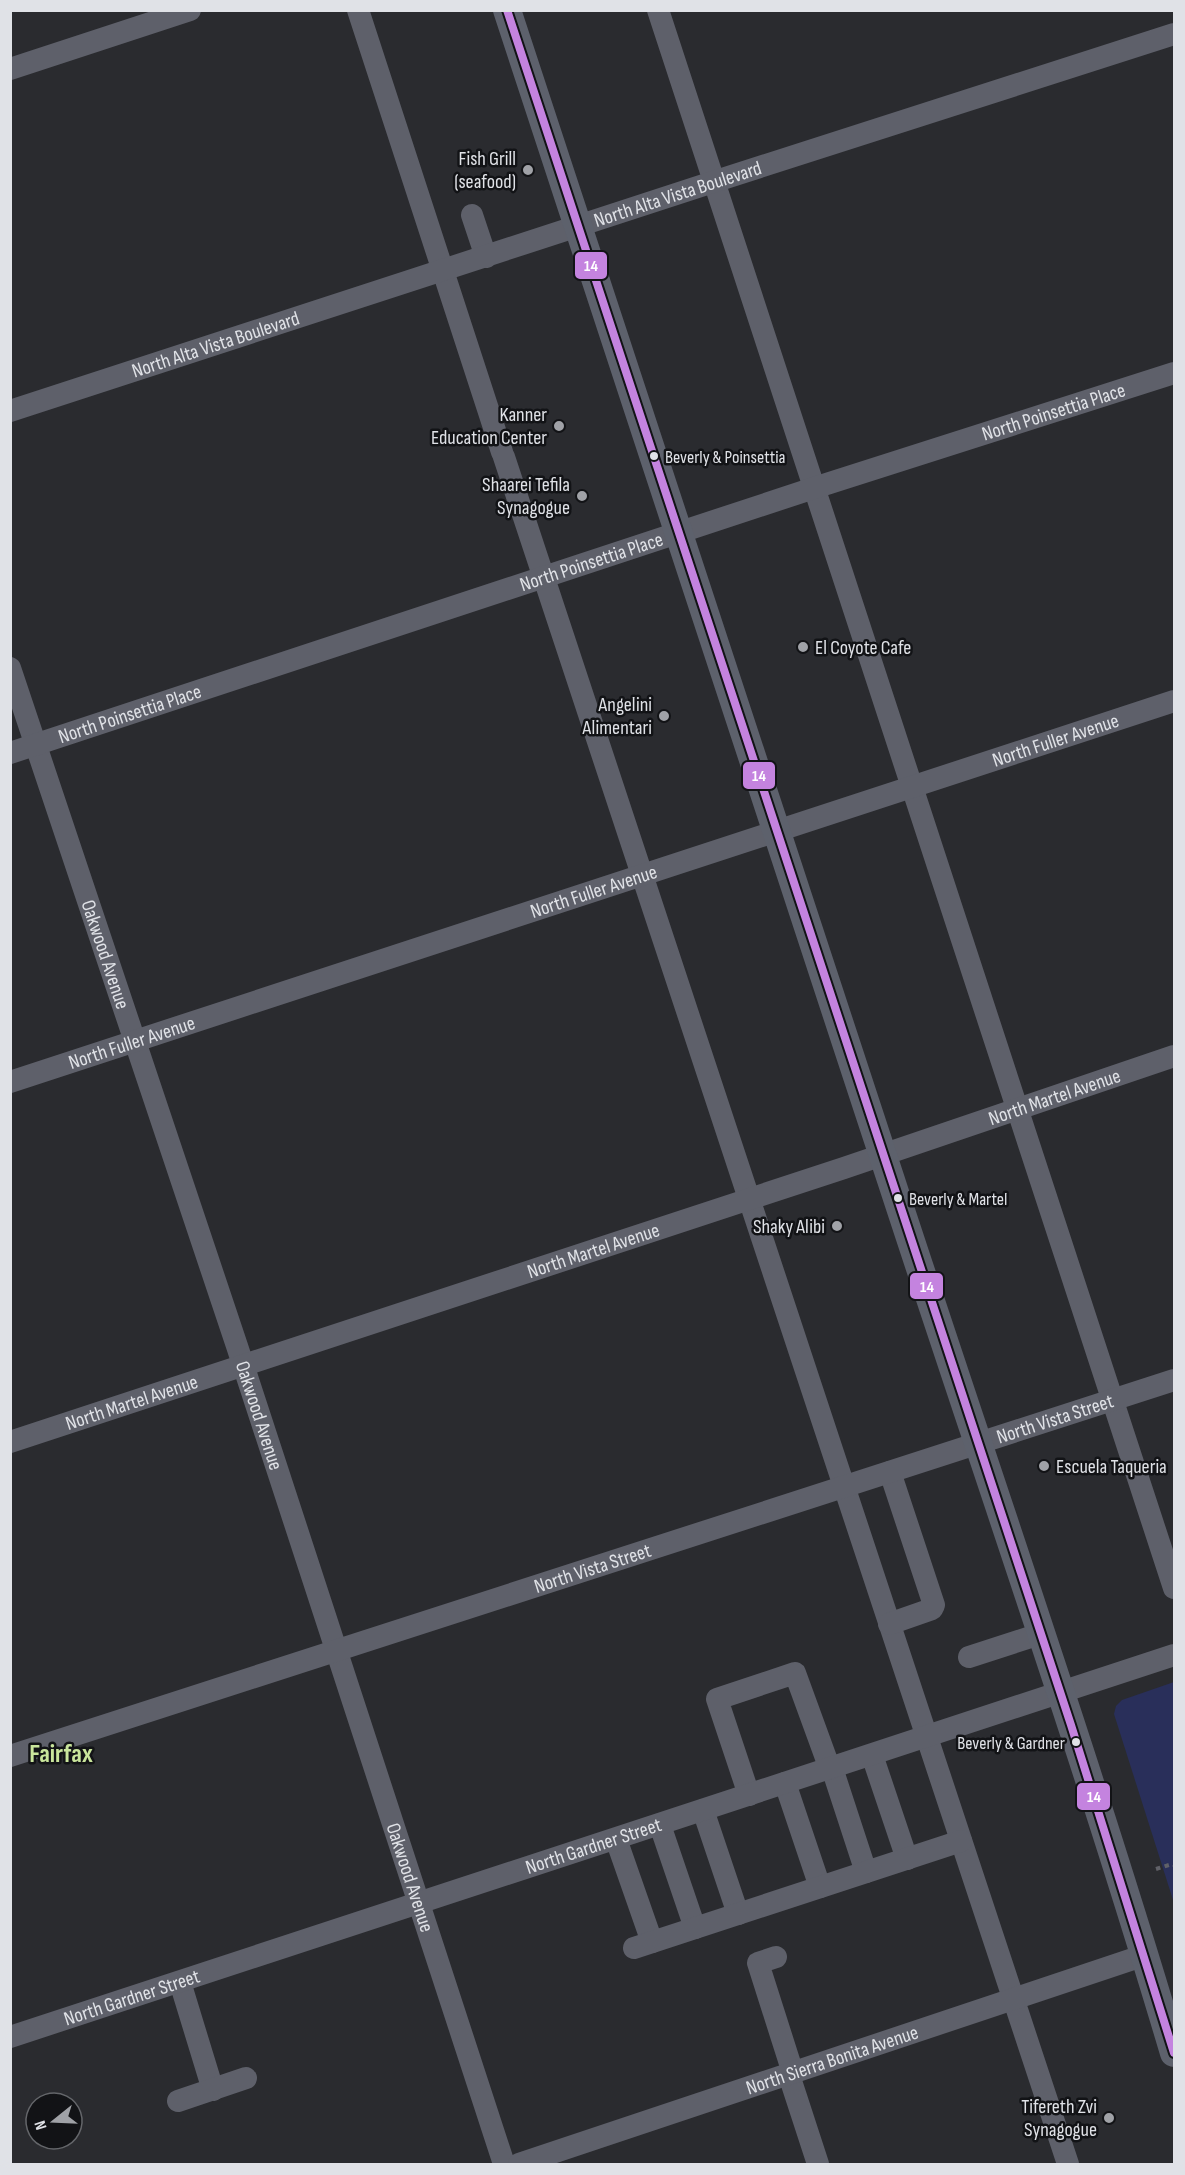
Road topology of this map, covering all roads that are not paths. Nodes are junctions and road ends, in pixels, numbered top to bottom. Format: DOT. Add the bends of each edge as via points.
graph roads {
  1 [pos="190,10"];
  2 [pos="358,10"];
  3 [pos="507,10"];
  4 [pos="658,10"];
  5 [pos="1174,34"];
  6 [pos="10,69"];
  7 [pos="713,182"];
  8 [pos="472,215"];
  9 [pos="578,227"];
  10 [pos="486,257"];
  11 [pos="443,271"];
  12 [pos="1174,373"];
  13 [pos="10,411"];
  14 [pos="814,488"];
  15 [pos="679,533"];
  16 [pos="544,578"];
  17 [pos="10,668"];
  18 [pos="1174,701"];
  19 [pos="36,745"];
  20 [pos="10,753"];
  21 [pos="912,786"];
  22 [pos="776,831"];
  23 [pos="643,874"];
  24 [pos="134,1041"];
  25 [pos="1174,1056"];
  26 [pos="10,1082"];
  27 [pos="1016,1110"];
  28 [pos="884,1155"];
  29 [pos="750,1199"];
  30 [pos="243,1366"];
  31 [pos="1174,1380"];
  32 [pos="1112,1400"];
  33 [pos="10,1442"];
  34 [pos="979,1442"];
  35 [pos="890,1472"];
  36 [pos="843,1488"];
  37 [pos="1174,1588"];
  38 [pos="889,1624"];
  39 [pos="1040,1634"];
  40 [pos="335,1652"];
  41 [pos="1174,1655"];
  42 [pos="969,1657"];
  43 [pos="1060,1693"];
  44 [pos="926,1737"];
  45 [pos="872,1755"];
  46 [pos="10,1756"];
  47 [pos="831,1768"];
  48 [pos="785,1783"];
  49 [pos="749,1795"];
  50 [pos="703,1810"];
  51 [pos="660,1825"];
  52 [pos="616,1839"];
  53 [pos="961,1841"];
  54 [pos="907,1859"];
  55 [pos="866,1872"];
  56 [pos="820,1887"];
  57 [pos="419,1902"];
  58 [pos="738,1914"];
  59 [pos="695,1928"];
  60 [pos="1145,1955"];
  61 [pos="776,1957"];
  62 [pos="180,1982"];
  63 [pos="1013,1999"];
  64 [pos="10,2037"];
  65 [pos="1174,2053"];
  66 [pos="791,2074"];
  67 [pos="246,2078"];
  68 [pos="213,2090"];
  69 [pos="178,2101"];
  70 [pos="504,2164"];
  71 [pos="519,2164"];
  72 [pos="818,2164"];
  73 [pos="1068,2164"];
  1 -- 6 [label="street"];
  2 -- 11 [label="street"];
  3 -- 9 [label="main road"];
  4 -- 7 [label="street"];
  5 -- 7 [label="street, North Alta Vista Boulevard"];
  7 -- 9 [label="street, North Alta Vista Boulevard"];
  7 -- 14 [label="street"];
  8 -- 10 [label="street"];
  9 -- 10 [label="street, North Alta Vista Boulevard"];
  9 -- 15 [label="main road"];
  10 -- 11 [label="street, North Alta Vista Boulevard"];
  11 -- 13 [label="street, North Alta Vista Boulevard"];
  11 -- 16 [label="street"];
  12 -- 14 [label="street, North Poinsettia Place"];
  14 -- 15 [label="street, North Poinsettia Place"];
  14 -- 21 [label="street"];
  15 -- 16 [label="street, North Poinsettia Place"];
  15 -- 22 [label="main road"];
  16 -- 19 [label="street, North Poinsettia Place"];
  16 -- 23 [label="street"];
  17 -- 19 [label="street, Oakwood Avenue"];
  18 -- 21 [label="street, North Fuller Avenue"];
  19 -- 20 [label="street, North Poinsettia Place"];
  19 -- 24 [label="street, Oakwood Avenue"];
  21 -- 22 [label="street, North Fuller Avenue"];
  21 -- 27 [label="street"];
  22 -- 23 [label="street, North Fuller Avenue"];
  22 -- 28 [label="main road"];
  23 -- 24 [label="street, North Fuller Avenue"];
  23 -- 29 [label="street"];
  24 -- 26 [label="street, North Fuller Avenue"];
  24 -- 30 [label="street, Oakwood Avenue"];
  25 -- 27 [label="street, North Martel Avenue"];
  27 -- 28 [label="street, North Martel Avenue"];
  27 -- 32 [label="street"];
  28 -- 29 [label="street, North Martel Avenue"];
  28 -- 34 [label="main road"];
  29 -- 30 [label="street, North Martel Avenue"];
  29 -- 36 [label="street"];
  30 -- 33 [label="street, North Martel Avenue"];
  30 -- 40 [label="street, Oakwood Avenue"];
  31 -- 32 [label="street, North Vista Street"];
  32 -- 34 [label="street, North Vista Street"];
  32 -- 37 [label="street"];
  34 -- 35 [label="street, North Vista Street"];
  34 -- 39 [label="main road"];
  35 -- 36 [label="street, North Vista Street"];
  35 -- 38 [label="street" via="934,1605"];
  36 -- 38 [label="street"];
  36 -- 40 [label="street, North Vista Street"];
  38 -- 44 [label="street"];
  39 -- 42 [label="street"];
  39 -- 43 [label="main road"];
  40 -- 46 [label="street, North Vista Street"];
  40 -- 57 [label="street, Oakwood Avenue"];
  41 -- 43 [label="street, North Gardner Street"];
  43 -- 44 [label="street, North Gardner Street"];
  43 -- 60 [label="main road"];
  44 -- 45 [label="street, North Gardner Street"];
  44 -- 53 [label="street"];
  45 -- 47 [label="street, North Gardner Street"];
  45 -- 54 [label="street"];
  47 -- 48 [label="street, North Gardner Street"];
  47 -- 49 [label="street" via="795,1673 717,1699"];
  47 -- 55 [label="street"];
  48 -- 49 [label="street, North Gardner Street"];
  48 -- 56 [label="street"];
  49 -- 50 [label="street, North Gardner Street"];
  50 -- 51 [label="street, North Gardner Street"];
  50 -- 58 [label="street"];
  51 -- 52 [label="street, North Gardner Street"];
  51 -- 59 [label="street"];
  52 -- 57 [label="street, North Gardner Street"];
  52 -- 59 [label="street" via="643,1945"];
  53 -- 54 [label="street"];
  53 -- 63 [label="street"];
  54 -- 55 [label="street"];
  55 -- 56 [label="street"];
  56 -- 58 [label="street"];
  57 -- 62 [label="street, North Gardner Street"];
  57 -- 70 [label="street, Oakwood Avenue"];
  58 -- 59 [label="street"];
  60 -- 63 [label="street, North Sierra Bonita Avenue"];
  60 -- 65 [label="main road"];
  61 -- 66 [label="street" via="758,1963"];
  62 -- 64 [label="street, North Gardner Street"];
  62 -- 68 [label="street"];
  63 -- 66 [label="street, North Sierra Bonita Avenue"];
  63 -- 73 [label="street"];
  66 -- 71 [label="street, North Sierra Bonita Avenue"];
  66 -- 72 [label="street"];
  67 -- 68 [label="street"];
  68 -- 69 [label="street"];
}
